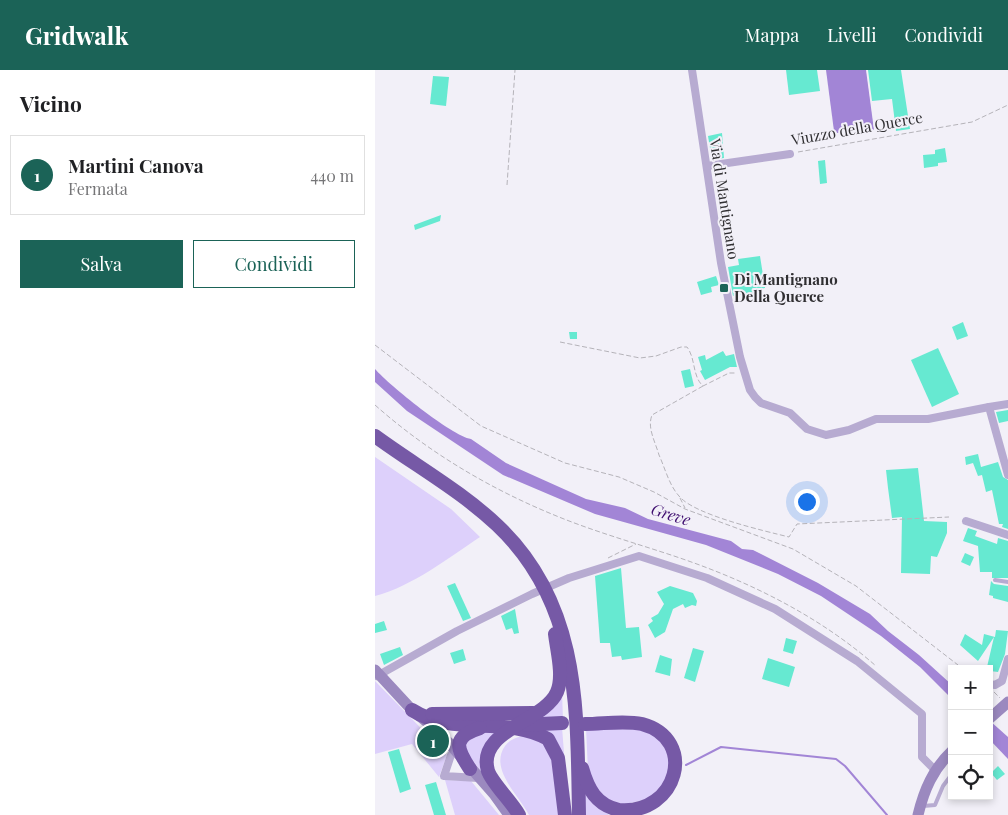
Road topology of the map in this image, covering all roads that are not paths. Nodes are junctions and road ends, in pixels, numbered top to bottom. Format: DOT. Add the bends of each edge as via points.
graph roads {
  1 [pos="692,70"];
  2 [pos="789,154"];
  3 [pos="707,166"];
  4 [pos="1008,404"];
  5 [pos="989,407"];
  6 [pos="375,436"];
  7 [pos="375,446"];
  8 [pos="1008,475"];
  9 [pos="965,521"];
  10 [pos="1008,535"];
  11 [pos="995,580"];
  12 [pos="1008,582"];
  13 [pos="539,591"];
  14 [pos="555,634"];
  15 [pos="1008,659"];
  16 [pos="376,674"];
  17 [pos="993,684"];
  18 [pos="1005,703"];
  19 [pos="409,707"];
  20 [pos="537,712"];
  21 [pos="993,715"];
  22 [pos="573,725"];
  23 [pos="483,727"];
  24 [pos="508,727"];
  25 [pos="524,732"];
  26 [pos="578,750"];
  27 [pos="451,755"];
  28 [pos="948,755"];
  29 [pos="935,770"];
  30 [pos="474,774"];
  31 [pos="948,779"];
  32 [pos="919,810"];
  33 [pos="612,811"];
  34 [pos="509,815"];
  35 [pos="519,815"];
  36 [pos="526,815"];
  37 [pos="565,815"];
  38 [pos="571,815"];
  39 [pos="579,815"];
  1 -- 3 [label="street, Via di Mantignano"];
  2 -- 3 [label="street, Viuzzo della Querce"];
  3 -- 5 [label="street, Via di Mantignano" via="715,230 746,378 750,390 761,403 790,413 807,429 826,435 876,419 928,419"];
  4 -- 5 [label="street, Via di Mantignano"];
  5 -- 8 [label="street"];
  6 -- 13 [label="highway" via="463,497 498,526 526,558"];
  7 -- 13 [label="highway" via="476,518 509,550"];
  9 -- 10 [label="street"];
  11 -- 12 [label="lane"];
  13 -- 14 [label="highway"];
  13 -- 16 [label="street"];
  13 -- 22 [label="highway" via="567,645"];
  13 -- 29 [label="street" via="639,556 736,590 824,639 915,707 924,720 922,757"];
  14 -- 20 [label="highway" via="558,688 550,703"];
  14 -- 22 [label="highway"];
  15 -- 17 [label="street" via="1002,681"];
  16 -- 19 [label="street"];
  18 -- 21 [label="street"];
  19 -- 20 [label="highway" via="444,715"];
  19 -- 23 [label="highway" via="439,723"];
  19 -- 27 [label="street" via="418,722"];
  19 -- 30 [label="street" via="448,742"];
  20 -- 35 [label="highway" via="499,737 492,744 487,762 493,781"];
  22 -- 24 [label="highway"];
  22 -- 26 [label="highway"];
  22 -- 33 [label="highway" via="643,724 663,736 674,756 673,783 659,803 637,812"];
  22 -- 38 [label="highway"];
  23 -- 24 [label="highway"];
  23 -- 30 [label="highway" via="466,732 459,741 460,754"];
  24 -- 25 [label="highway"];
  25 -- 36 [label="highway" via="515,734 502,744 495,762 497,772"];
  25 -- 37 [label="highway" via="543,736 555,749"];
  26 -- 33 [label="highway" via="589,788"];
  26 -- 39 [label="highway"];
  27 -- 30 [label="street"];
  27 -- 30 [label="street" via="444,776"];
  28 -- 29 [label="street"];
  29 -- 32 [label="street"];
  30 -- 34 [label="street"];
  31 -- 32 [label="lane" via="935,805"];
}
